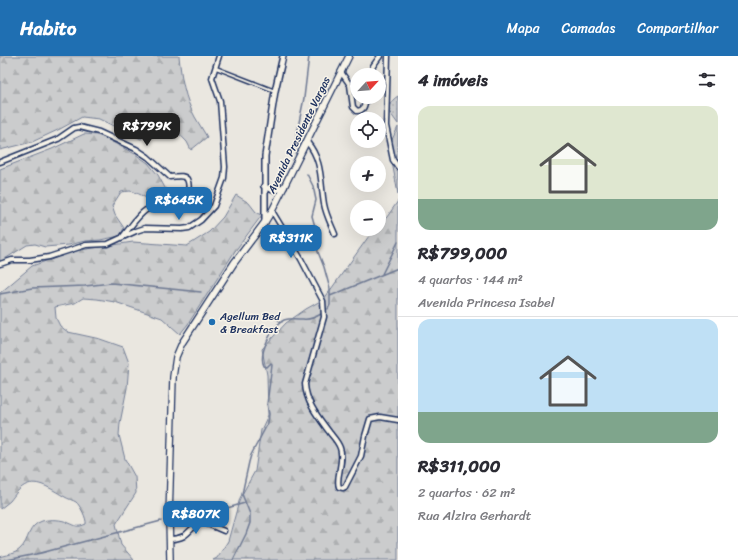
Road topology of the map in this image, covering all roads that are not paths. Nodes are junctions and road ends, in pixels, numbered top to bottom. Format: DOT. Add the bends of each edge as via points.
graph roads {
  1 [pos="219,56"];
  2 [pos="283,56"];
  3 [pos="349,56"];
  4 [pos="380,56"];
  5 [pos="388,56"];
  6 [pos="215,68"];
  7 [pos="373,68"];
  8 [pos="341,72"];
  9 [pos="350,85"];
  10 [pos="275,92"];
  11 [pos="353,104"];
  12 [pos="365,104"];
  13 [pos="307,142"];
  14 [pos="0,162"];
  15 [pos="398,167"];
  16 [pos="264,186"];
  17 [pos="284,187"];
  18 [pos="272,210"];
  19 [pos="265,222"];
  20 [pos="334,234"];
  21 [pos="123,236"];
  22 [pos="0,264"];
  23 [pos="398,420"];
  24 [pos="224,531"];
  25 [pos="170,539"];
  26 [pos="170,560"];
  1 -- 6 [label="street"];
  2 -- 10 [label="street"];
  3 -- 8 [label="main road, Avenida Presidente Vargas"];
  4 -- 7 [label="street"];
  5 -- 15 [label="street" via="386,126"];
  6 -- 10 [label="lane"];
  6 -- 21 [label="street" via="212,78 220,101 225,167 224,178 214,206 189,228 145,228"];
  8 -- 9 [label="street"];
  8 -- 13 [label="main road, Avenida Presidente Vargas"];
  10 -- 16 [label="street" via="265,156"];
  11 -- 12 [label="street" via="355,110 360,111"];
  13 -- 17 [label="main road, Avenida Presidente Vargas"];
  13 -- 20 [label="street" via="319,162 326,211"];
  14 -- 21 [label="street" via="79,127 100,132 136,149 170,177 186,178 189,188 184,201 165,208 148,209"];
  16 -- 17 [label="street" via="270,190"];
  16 -- 19 [label="street"];
  17 -- 18 [label="main road, Avenida Presidente Vargas"];
  18 -- 19 [label="main road, Avenida Presidente Vargas"];
  18 -- 23 [label="street" via="323,301 324,317 305,392 340,447 342,462 339,487 345,487 361,456 370,419 380,417"];
  19 -- 25 [label="main road, Avenida Presidente Vargas" via="234,263 187,334 176,357 173,377"];
  21 -- 22 [label="street" via="108,244 86,245 49,257 12,260"];
  24 -- 25 [label="street" via="203,522 186,535"];
  25 -- 26 [label="main road, Avenida Presidente Vargas"];
}
